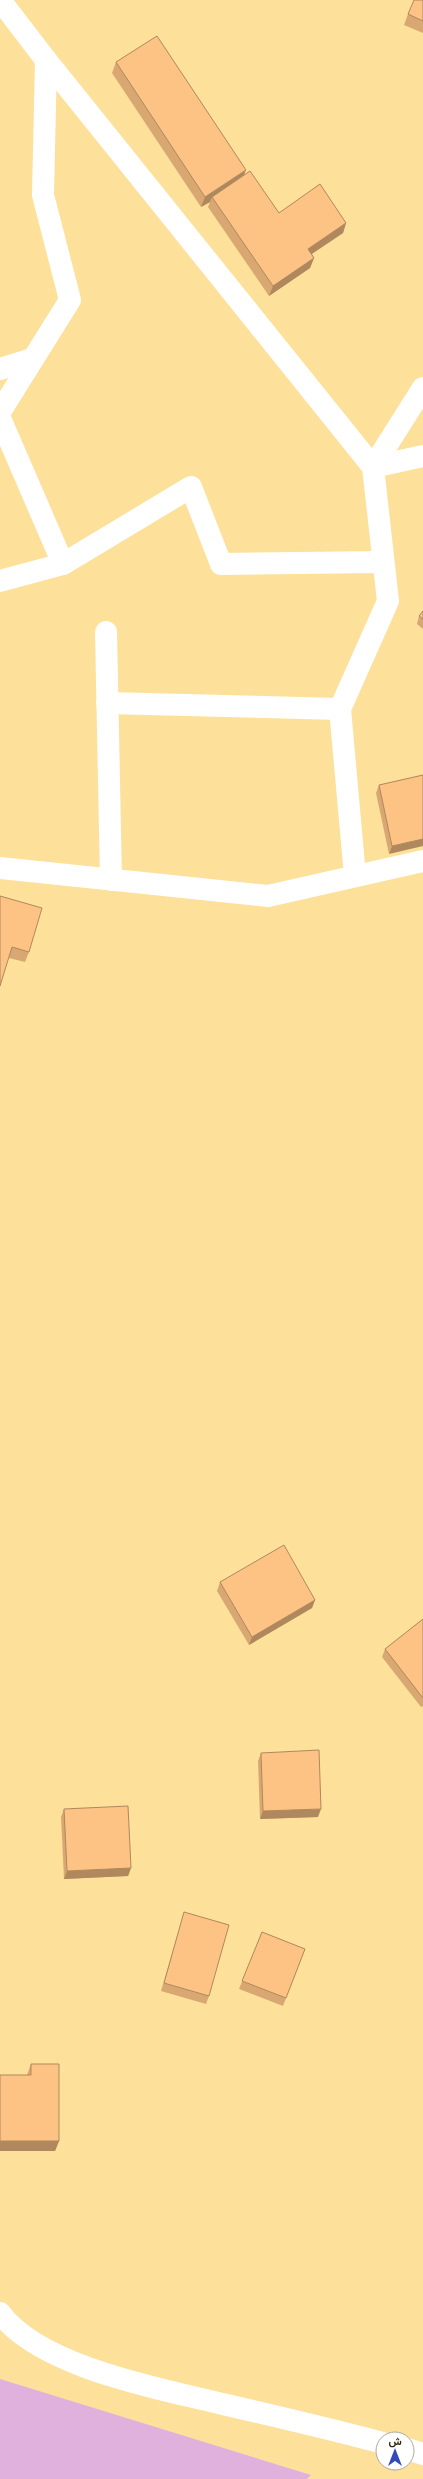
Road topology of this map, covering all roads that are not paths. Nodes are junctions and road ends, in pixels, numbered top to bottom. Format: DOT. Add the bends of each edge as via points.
graph roads {
  1 [pos="0,0"];
  2 [pos="46,60"];
  3 [pos="32,360"];
  4 [pos="0,369"];
  5 [pos="423,388"];
  6 [pos="0,412"];
  7 [pos="0,418"];
  8 [pos="423,456"];
  9 [pos="373,467"];
  10 [pos="383,562"];
  11 [pos="63,564"];
  12 [pos="0,581"];
  13 [pos="106,632"];
  14 [pos="107,703"];
  15 [pos="340,709"];
  16 [pos="423,861"];
  17 [pos="0,868"];
  18 [pos="355,876"];
  19 [pos="110,880"];
  20 [pos="0,2313"];
  21 [pos="375,2441"];
  1 -- 2 [label="street"];
  2 -- 3 [label="street" via="43,195 70,300"];
  2 -- 9 [label="street"];
  3 -- 4 [label="street"];
  3 -- 6 [label="street"];
  5 -- 9 [label="street"];
  7 -- 11 [label="street"];
  8 -- 9 [label="street"];
  9 -- 10 [label="street"];
  10 -- 11 [label="street" via="221,564 191,487"];
  10 -- 15 [label="street" via="388,602"];
  11 -- 12 [label="street"];
  13 -- 14 [label="street"];
  14 -- 15 [label="street"];
  14 -- 19 [label="street"];
  15 -- 18 [label="street"];
  16 -- 18 [label="street"];
  17 -- 19 [label="street"];
  18 -- 19 [label="street" via="268,896"];
  20 -- 21 [label="street" via="24,2335 48,2351 100,2372"];
}
